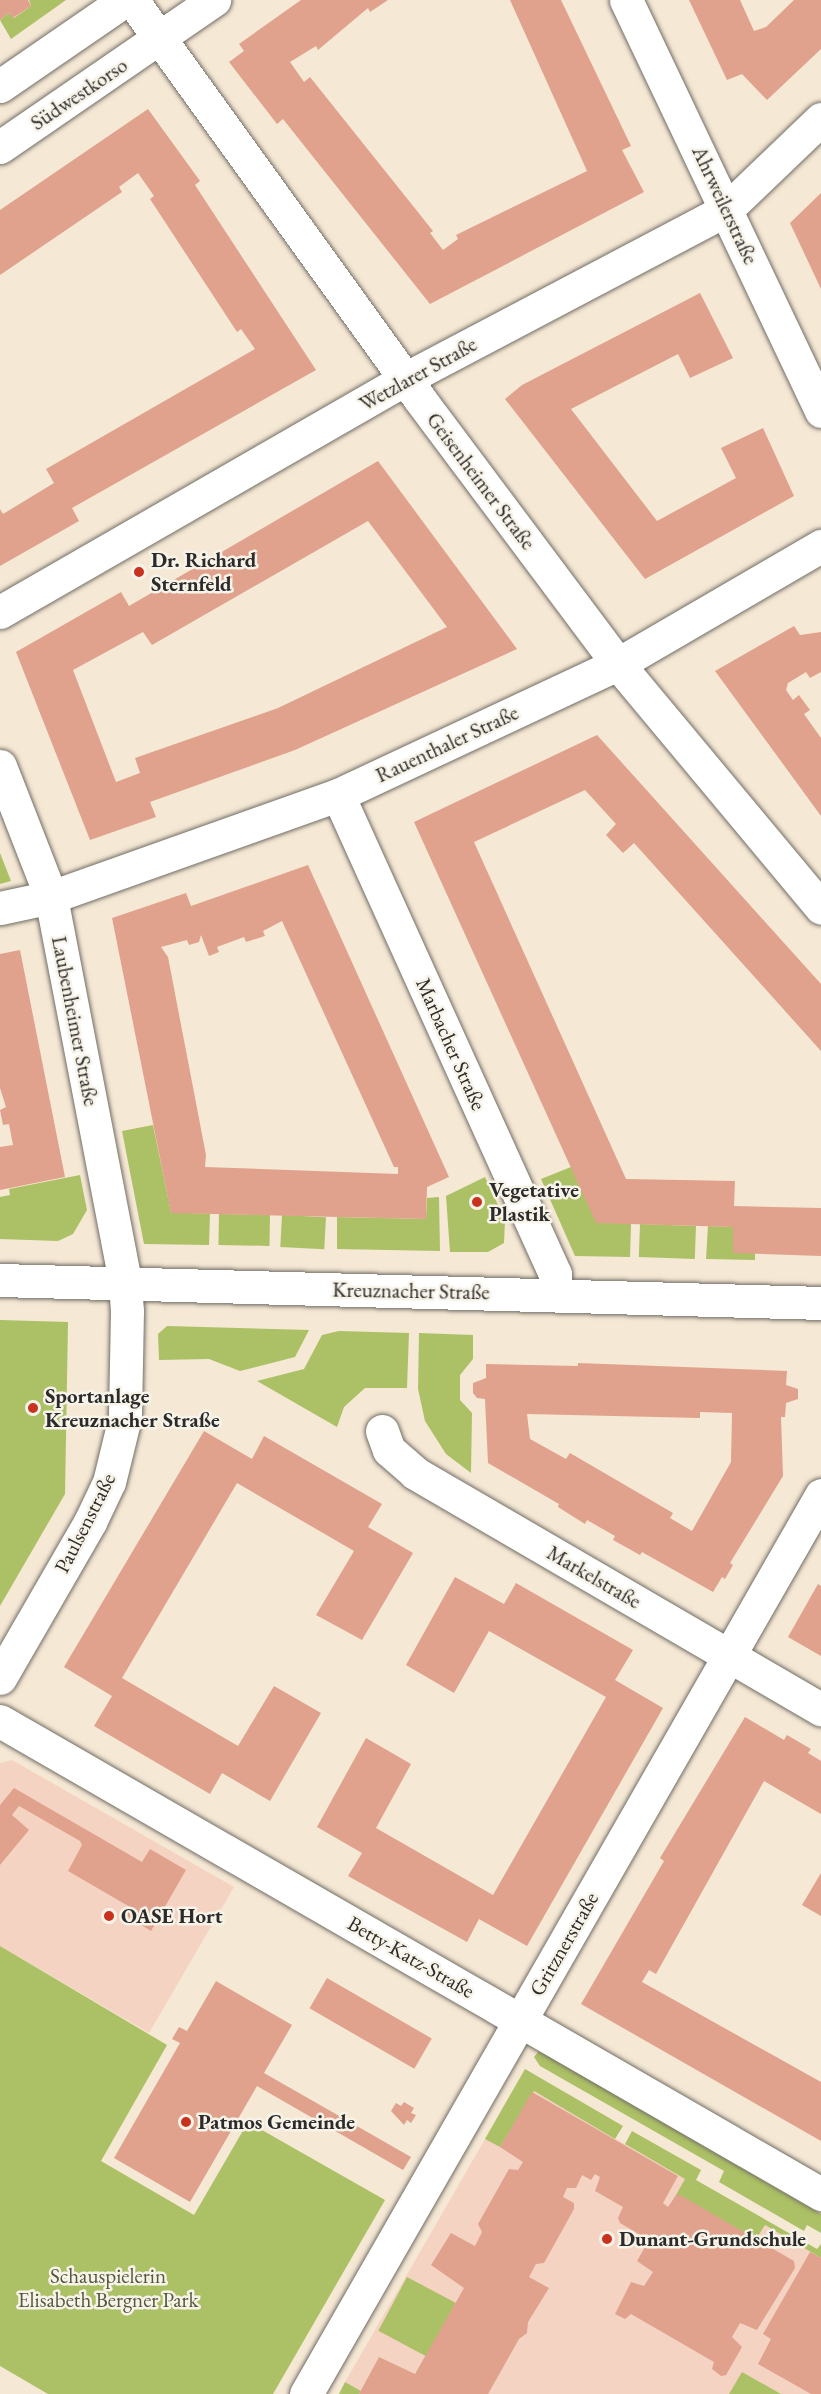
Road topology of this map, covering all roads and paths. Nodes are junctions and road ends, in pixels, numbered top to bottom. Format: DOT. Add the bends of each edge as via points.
graph roads {
  1 [pos="124,0"];
  2 [pos="132,0"];
  3 [pos="214,0"];
  4 [pos="626,0"];
  5 [pos="158,40"];
  6 [pos="0,86"];
  7 [pos="821,119"];
  8 [pos="0,147"];
  9 [pos="727,209"];
  10 [pos="405,379"];
  11 [pos="821,411"];
  12 [pos="821,546"];
  13 [pos="0,612"];
  14 [pos="618,664"];
  15 [pos="0,766"];
  16 [pos="338,795"];
  17 [pos="51,897"];
  18 [pos="0,908"];
  19 [pos="821,908"];
  20 [pos="0,1280"];
  21 [pos="125,1283"];
  22 [pos="555,1295"];
  23 [pos="821,1303"];
  24 [pos="382,1431"];
  25 [pos="821,1495"];
  26 [pos="729,1655"];
  27 [pos="0,1678"];
  28 [pos="821,1709"];
  29 [pos="0,1721"];
  30 [pos="520,2020"];
  31 [pos="821,2194"];
  32 [pos="306,2394"];
  1 -- 6 [label="street"];
  2 -- 5 [label="street"];
  3 -- 5 [label="street, Südwestkorso"];
  4 -- 9 [label="street, Ahrweilerstraße"];
  5 -- 8 [label="street, Südwestkorso"];
  5 -- 10 [label="street, Geisenheimer Straße"];
  7 -- 9 [label="street, Wetzlarer Straße"];
  9 -- 10 [label="street, Wetzlarer Straße"];
  9 -- 11 [label="street, Ahrweilerstraße"];
  10 -- 13 [label="street, Wetzlarer Straße"];
  10 -- 14 [label="street, Geisenheimer Straße"];
  12 -- 14 [label="street, Rauenthaler Straße"];
  14 -- 16 [label="street, Rauenthaler Straße"];
  14 -- 19 [label="street, Geisenheimer Straße"];
  15 -- 17 [label="street, Laubenheimer Straße"];
  16 -- 17 [label="street, Rauenthaler Straße"];
  16 -- 22 [label="street, Marbacher Straße" via="555,1274"];
  17 -- 18 [label="street, Rauenthaler Straße"];
  17 -- 21 [label="street, Laubenheimer Straße"];
  20 -- 21 [label="street, Kreuznacher Straße"];
  21 -- 22 [label="street, Kreuznacher Straße"];
  21 -- 27 [label="street, Paulsenstraße" via="126,1392 119,1453 90,1522"];
  22 -- 23 [label="street, Kreuznacher Straße"];
  24 -- 26 [label="street, Markelstraße" via="389,1450 415,1473"];
  25 -- 26 [label="street, Gritznerstraße"];
  26 -- 28 [label="street, Markelstraße"];
  26 -- 30 [label="street, Gritznerstraße"];
  29 -- 30 [label="street, Betty-Katz-Straße"];
  30 -- 31 [label="street, Betty-Katz-Straße"];
  30 -- 32 [label="street, Gritznerstraße"];
}
